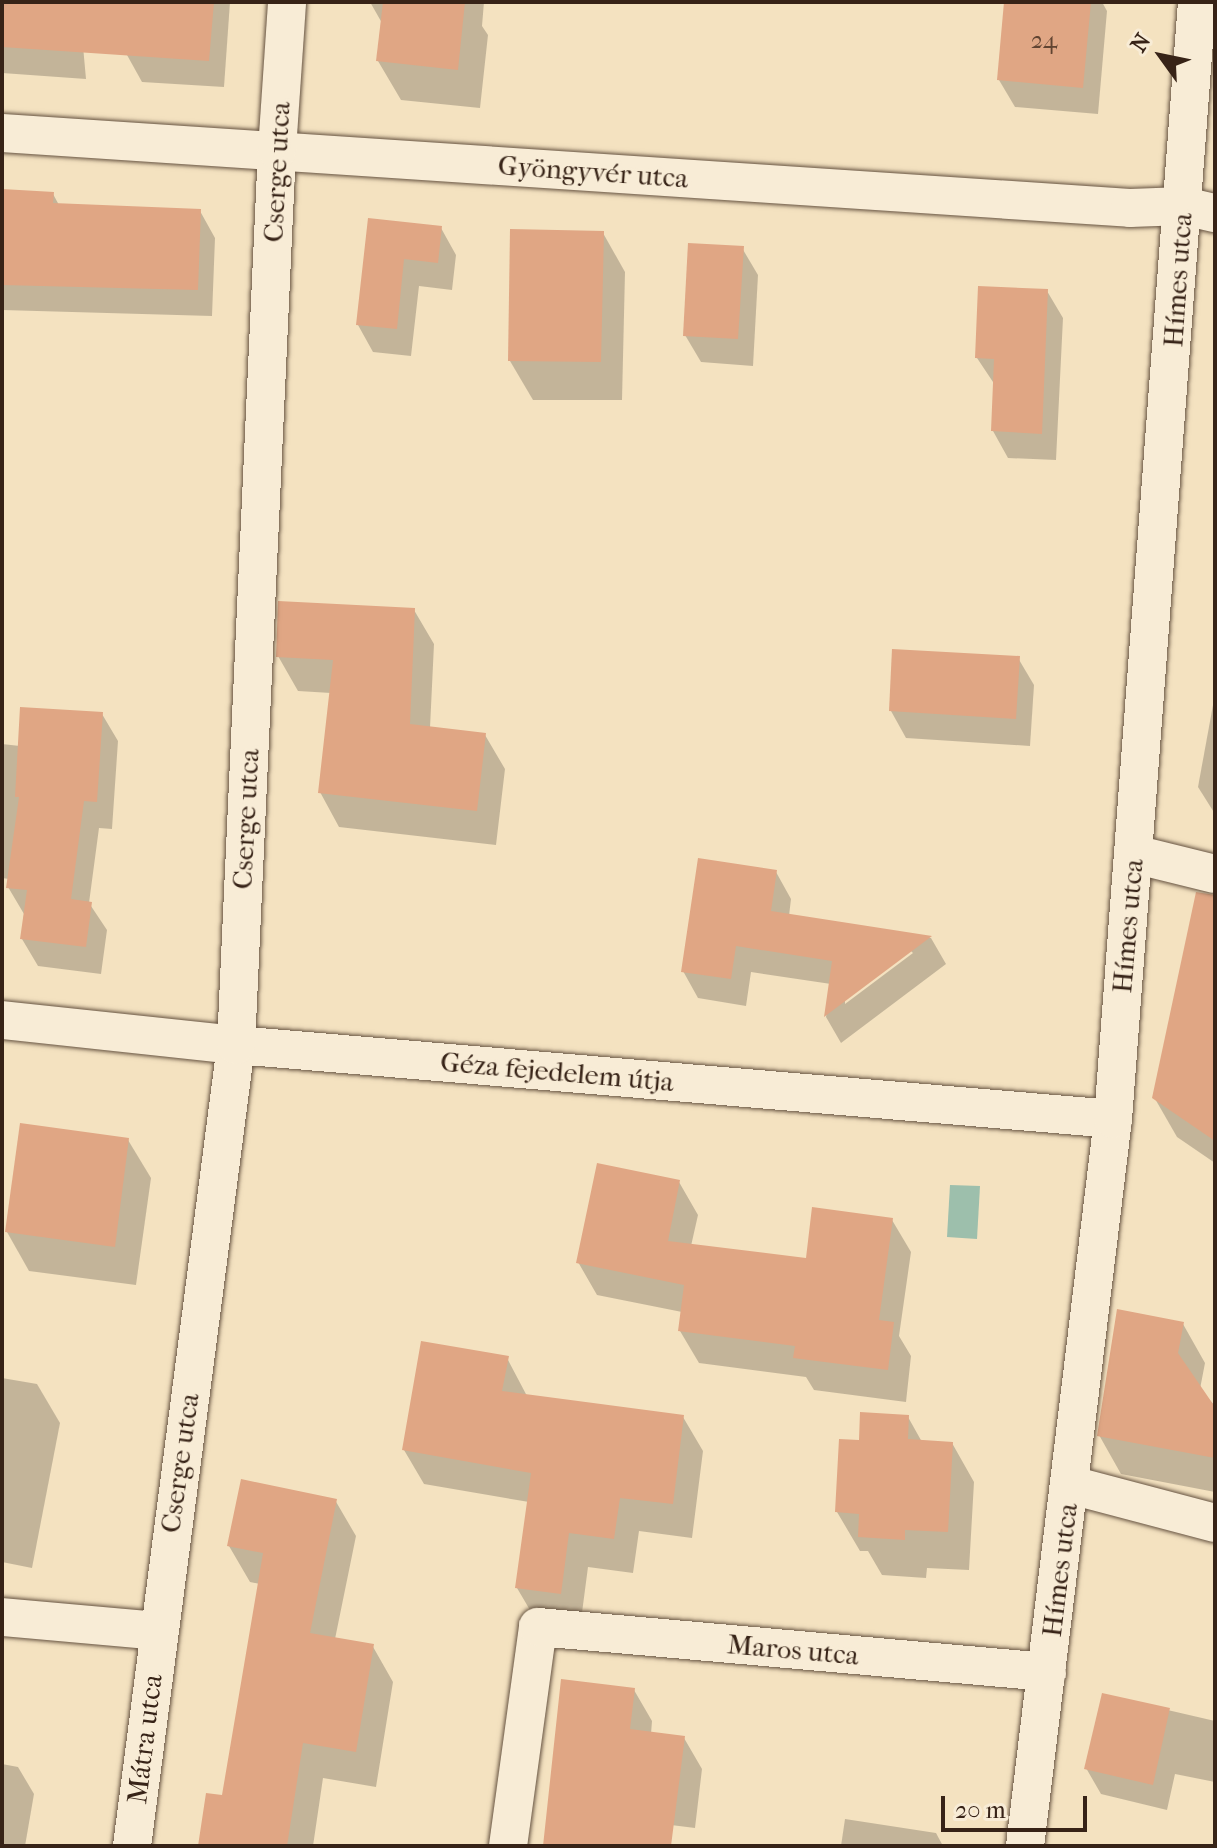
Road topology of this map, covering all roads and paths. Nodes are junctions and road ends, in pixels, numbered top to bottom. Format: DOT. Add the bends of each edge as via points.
graph roads {
  1 [pos="287,2"];
  2 [pos="1197,2"];
  3 [pos="2,133"];
  4 [pos="277,150"];
  5 [pos="1200,209"];
  6 [pos="1134,854"];
  7 [pos="1215,874"];
  8 [pos="2,1020"];
  9 [pos="236,1045"];
  10 [pos="1113,1119"];
  11 [pos="1071,1485"];
  12 [pos="1215,1523"];
  13 [pos="2,1617"];
  14 [pos="158,1631"];
  15 [pos="1047,1672"];
  16 [pos="132,1846"];
  17 [pos="508,1846"];
  18 [pos="1025,1846"];
  1 -- 4 [label="street, Cserge utca"];
  2 -- 5 [label="street, Hímes utca"];
  3 -- 4 [label="street, Gyöngyvér utca"];
  4 -- 5 [label="street, Gyöngyvér utca"];
  4 -- 9 [label="street, Cserge utca"];
  5 -- 6 [label="street, Hímes utca"];
  6 -- 7 [label="street"];
  6 -- 10 [label="street, Hímes utca"];
  8 -- 9 [label="street, Géza fejedelem útja"];
  9 -- 10 [label="street, Géza fejedelem útja"];
  9 -- 14 [label="street, Cserge utca"];
  10 -- 11 [label="street, Hímes utca"];
  11 -- 12 [label="street"];
  11 -- 15 [label="street, Hímes utca"];
  13 -- 14 [label="street"];
  14 -- 16 [label="street, Mátra utca"];
  15 -- 17 [label="street, Maros utca" via="538,1627"];
  15 -- 18 [label="street, Hímes utca"];
}
